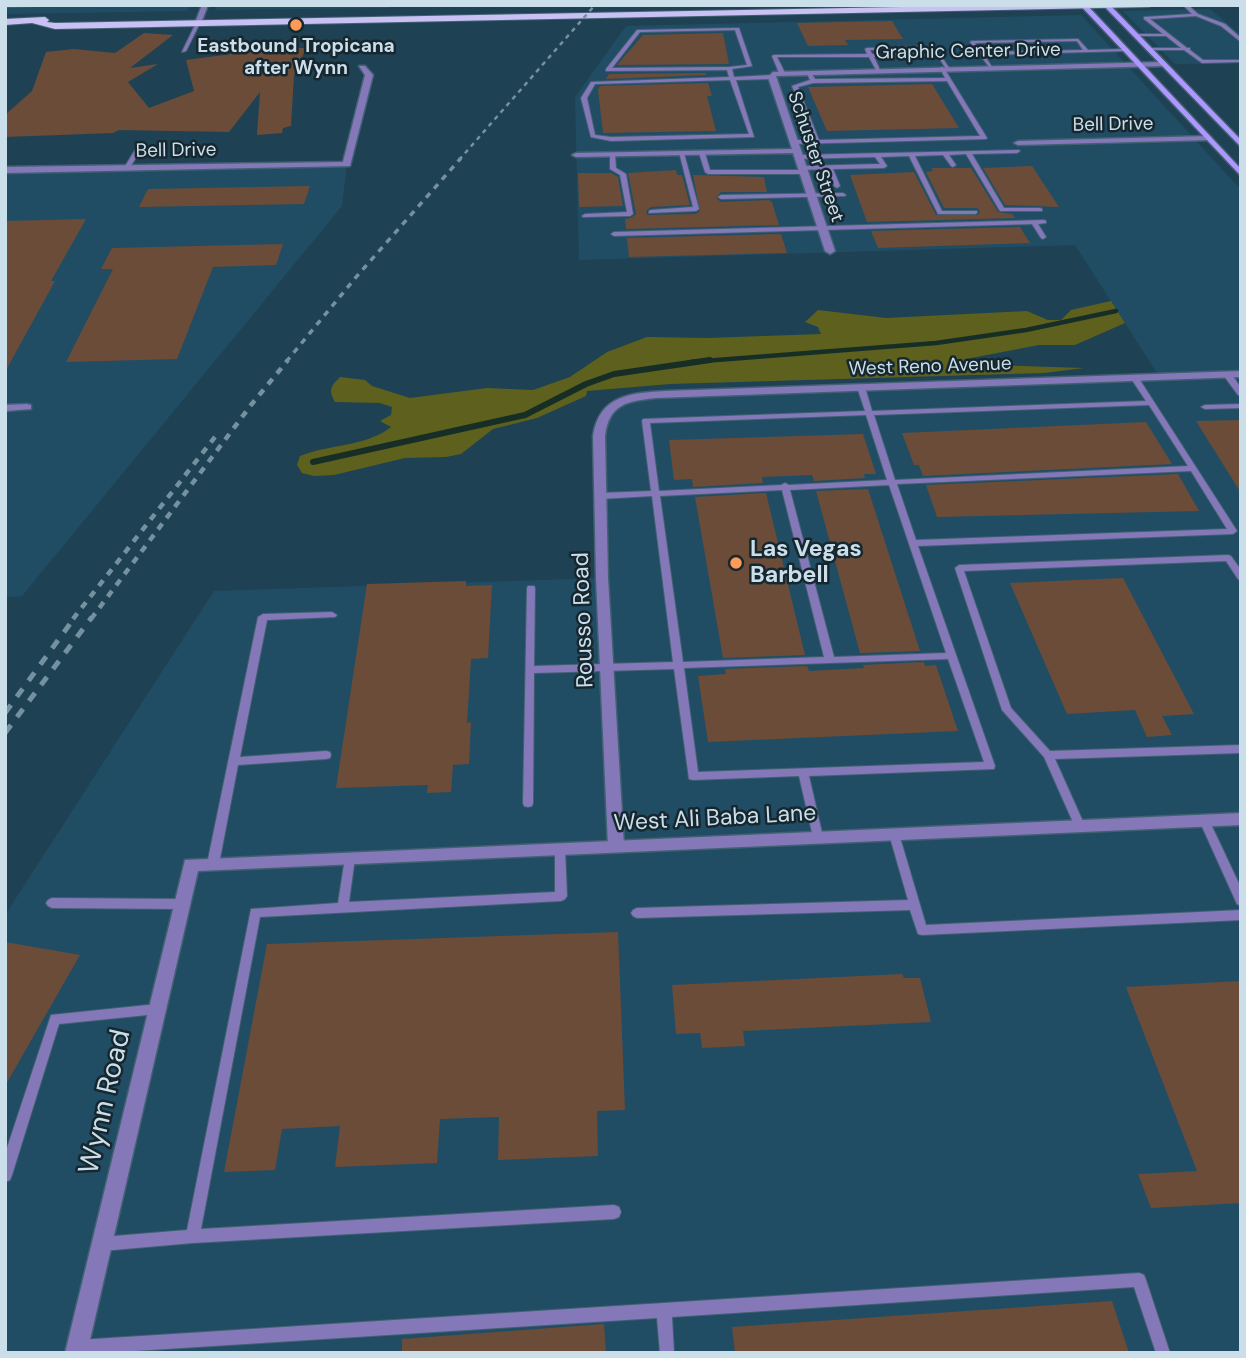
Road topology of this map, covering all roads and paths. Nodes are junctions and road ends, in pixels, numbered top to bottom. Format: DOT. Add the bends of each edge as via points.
graph roads {
  1 [pos="74,5"];
  2 [pos="205,5"];
  3 [pos="717,5"];
  4 [pos="1149,5"];
  5 [pos="1185,5"];
  6 [pos="5,6"];
  7 [pos="1084,6"];
  8 [pos="1107,6"];
  9 [pos="1196,15"];
  10 [pos="199,19"];
  11 [pos="5,22"];
  12 [pos="1135,35"];
  13 [pos="1169,35"];
  14 [pos="1241,41"];
  15 [pos="1189,49"];
  16 [pos="1125,50"];
  17 [pos="1149,50"];
  18 [pos="184,51"];
  19 [pos="1087,51"];
  20 [pos="980,54"];
  21 [pos="871,57"];
  22 [pos="1241,61"];
  23 [pos="1138,64"];
  24 [pos="1163,64"];
  25 [pos="750,66"];
  26 [pos="990,67"];
  27 [pos="362,68"];
  28 [pos="729,68"];
  29 [pos="945,68"];
  30 [pos="878,70"];
  31 [pos="808,72"];
  32 [pos="776,75"];
  33 [pos="733,78"];
  34 [pos="948,79"];
  35 [pos="813,81"];
  36 [pos="1182,112"];
  37 [pos="1208,138"];
  38 [pos="817,141"];
  39 [pos="1239,142"];
  40 [pos="139,146"];
  41 [pos="1018,147"];
  42 [pos="796,150"];
  43 [pos="968,152"];
  44 [pos="681,153"];
  45 [pos="702,153"];
  46 [pos="945,153"];
  47 [pos="911,154"];
  48 [pos="576,155"];
  49 [pos="612,155"];
  50 [pos="877,155"];
  51 [pos="953,165"];
  52 [pos="830,167"];
  53 [pos="127,168"];
  54 [pos="5,170"];
  55 [pos="802,170"];
  56 [pos="1241,174"];
  57 [pos="837,186"];
  58 [pos="843,195"];
  59 [pos="811,196"];
  60 [pos="721,197"];
  61 [pos="1040,210"];
  62 [pos="651,212"];
  63 [pos="975,212"];
  64 [pos="586,216"];
  65 [pos="1044,222"];
  66 [pos="1034,223"];
  67 [pos="823,229"];
  68 [pos="614,234"];
  69 [pos="1043,237"];
  70 [pos="830,251"];
  71 [pos="1227,374"];
  72 [pos="1241,374"];
  73 [pos="1134,377"];
  74 [pos="861,387"];
  75 [pos="1241,393"];
  76 [pos="622,402"];
  77 [pos="1150,403"];
  78 [pos="1241,406"];
  79 [pos="27,407"];
  80 [pos="1205,407"];
  81 [pos="5,408"];
  82 [pos="870,413"];
  83 [pos="1193,468"];
  84 [pos="893,480"];
  85 [pos="785,485"];
  86 [pos="656,491"];
  87 [pos="600,495"];
  88 [pos="914,544"];
  89 [pos="1241,577"];
  90 [pos="531,589"];
  91 [pos="332,615"];
  92 [pos="952,656"];
  93 [pos="830,660"];
  94 [pos="679,666"];
  95 [pos="607,667"];
  96 [pos="529,670"];
  97 [pos="1241,749"];
  98 [pos="326,755"];
  99 [pos="1048,755"];
  100 [pos="234,761"];
  101 [pos="803,773"];
  102 [pos="528,803"];
  103 [pos="1241,819"];
  104 [pos="1204,820"];
  105 [pos="1080,825"];
  106 [pos="894,834"];
  107 [pos="818,837"];
  108 [pos="616,846"];
  109 [pos="560,848"];
  110 [pos="350,858"];
  111 [pos="212,864"];
  112 [pos="191,865"];
  113 [pos="1241,901"];
  114 [pos="52,904"];
  115 [pos="182,904"];
  116 [pos="915,905"];
  117 [pos="343,908"];
  118 [pos="637,913"];
  119 [pos="1241,915"];
  120 [pos="157,1009"];
  121 [pos="5,1175"];
  122 [pos="614,1212"];
  123 [pos="193,1236"];
  124 [pos="101,1244"];
  125 [pos="664,1310"];
  126 [pos="174,1347"];
  127 [pos="76,1350"];
  128 [pos="667,1353"];
  129 [pos="1163,1353"];
  1 -- 6 [label="lane"];
  2 -- 10 [label="street"];
  3 -- 10 [label="main road"];
  4 -- 8 [label="main road"];
  5 -- 9 [label="lane"];
  7 -- 8 [label="main road"];
  7 -- 10 [label="main road"];
  7 -- 16 [label="main road"];
  8 -- 12 [label="main road"];
  9 -- 13 [label="lane" via="1146,18"];
  9 -- 14 [label="lane" via="1223,25"];
  10 -- 11 [label="main road" via="55,26"];
  10 -- 18 [label="lane"];
  12 -- 13 [label="lane"];
  12 -- 17 [label="main road"];
  13 -- 15 [label="lane"];
  15 -- 17 [label="lane"];
  15 -- 22 [label="lane" via="1202,62"];
  16 -- 19 [label="lane"];
  16 -- 23 [label="main road"];
  17 -- 24 [label="main road"];
  19 -- 20 [label="lane"];
  19 -- 20 [label="lane" via="1078,40 971,43"];
  20 -- 26 [label="lane"];
  21 -- 29 [label="lane" via="939,55"];
  21 -- 30 [label="lane"];
  21 -- 32 [label="lane" via="775,56"];
  23 -- 24 [label="street, Graphic Center Drive"];
  23 -- 26 [label="street, Graphic Center Drive"];
  23 -- 36 [label="main road"];
  24 -- 39 [label="main road"];
  25 -- 28 [label="lane"];
  25 -- 28 [label="lane" via="737,29 639,31 608,70"];
  25 -- 32 [label="lane"];
  26 -- 29 [label="street, Graphic Center Drive"];
  27 -- 53 [label="street, Bell Drive" via="369,75 346,163"];
  28 -- 33 [label="lane"];
  29 -- 30 [label="street, Graphic Center Drive"];
  29 -- 34 [label="lane"];
  30 -- 31 [label="street, Graphic Center Drive"];
  31 -- 32 [label="street, Graphic Center Drive"];
  31 -- 35 [label="lane"];
  32 -- 33 [label="lane"];
  32 -- 42 [label="street, Schuster Street"];
  33 -- 33 [label="lane" via="593,83 584,97 593,136 751,136"];
  34 -- 35 [label="lane"];
  34 -- 38 [label="lane" via="984,138"];
  35 -- 38 [label="lane" via="795,86"];
  36 -- 37 [label="main road"];
  36 -- 39 [label="main road" via="1222,138"];
  37 -- 41 [label="street, Bell Drive"];
  37 -- 56 [label="main road"];
  38 -- 42 [label="lane"];
  40 -- 53 [label="lane"];
  41 -- 43 [label="lane"];
  42 -- 45 [label="street"];
  42 -- 50 [label="lane"];
  42 -- 55 [label="street, Schuster Street"];
  43 -- 46 [label="lane"];
  43 -- 61 [label="lane" via="1002,210"];
  44 -- 45 [label="street"];
  44 -- 49 [label="street"];
  44 -- 62 [label="lane" via="696,209"];
  45 -- 55 [label="lane" via="708,172"];
  46 -- 47 [label="lane"];
  46 -- 51 [label="lane"];
  47 -- 50 [label="lane"];
  47 -- 63 [label="lane" via="940,213"];
  48 -- 49 [label="street"];
  49 -- 64 [label="lane" via="613,169 623,174 629,214"];
  50 -- 52 [label="lane" via="884,166"];
  52 -- 55 [label="lane"];
  52 -- 57 [label="lane"];
  53 -- 54 [label="street, Bell Drive"];
  55 -- 59 [label="street, Schuster Street"];
  58 -- 59 [label="lane"];
  59 -- 60 [label="lane"];
  59 -- 67 [label="street, Schuster Street"];
  65 -- 66 [label="lane"];
  66 -- 67 [label="lane"];
  66 -- 69 [label="lane"];
  67 -- 68 [label="lane"];
  67 -- 70 [label="street, Schuster Street"];
  71 -- 72 [label="street, West Reno Avenue"];
  71 -- 73 [label="street, West Reno Avenue"];
  71 -- 75 [label="lane"];
  73 -- 74 [label="street, West Reno Avenue"];
  73 -- 77 [label="lane"];
  74 -- 76 [label="street, West Reno Avenue" via="675,394"];
  74 -- 82 [label="lane"];
  76 -- 87 [label="street, Rousso Road" via="602,417"];
  77 -- 82 [label="lane"];
  77 -- 83 [label="lane"];
  78 -- 80 [label="lane"];
  79 -- 81 [label="street"];
  82 -- 84 [label="lane"];
  82 -- 86 [label="lane" via="646,421"];
  83 -- 84 [label="lane"];
  83 -- 88 [label="lane" via="1233,531"];
  84 -- 85 [label="lane"];
  84 -- 88 [label="lane"];
  85 -- 86 [label="lane"];
  85 -- 93 [label="lane"];
  86 -- 87 [label="lane"];
  86 -- 94 [label="lane"];
  87 -- 95 [label="street, Rousso Road"];
  88 -- 92 [label="lane"];
  89 -- 99 [label="lane" via="1227,558 959,568 1007,710"];
  90 -- 96 [label="lane"];
  91 -- 100 [label="lane" via="263,617"];
  92 -- 93 [label="lane"];
  92 -- 101 [label="lane" via="990,766"];
  93 -- 94 [label="lane"];
  94 -- 95 [label="lane"];
  94 -- 101 [label="lane" via="693,776"];
  95 -- 96 [label="lane"];
  95 -- 108 [label="street, Rousso Road"];
  96 -- 102 [label="lane"];
  97 -- 99 [label="lane"];
  98 -- 100 [label="lane"];
  99 -- 105 [label="lane"];
  100 -- 111 [label="lane"];
  101 -- 107 [label="lane"];
  103 -- 104 [label="street, West Ali Baba Lane"];
  104 -- 105 [label="street, West Ali Baba Lane"];
  104 -- 113 [label="lane"];
  105 -- 106 [label="street, West Ali Baba Lane"];
  106 -- 107 [label="street, West Ali Baba Lane"];
  106 -- 116 [label="lane"];
  107 -- 108 [label="street, West Ali Baba Lane"];
  108 -- 109 [label="street, West Ali Baba Lane"];
  109 -- 110 [label="street, West Ali Baba Lane"];
  109 -- 117 [label="lane" via="561,895"];
  110 -- 111 [label="street, West Ali Baba Lane"];
  110 -- 117 [label="lane"];
  111 -- 112 [label="street, West Ali Baba Lane"];
  112 -- 115 [label="street, Wynn Road"];
  114 -- 115 [label="lane"];
  115 -- 120 [label="street, Wynn Road"];
  116 -- 118 [label="lane"];
  116 -- 119 [label="lane" via="922,930"];
  117 -- 123 [label="lane" via="255,912"];
  120 -- 121 [label="lane" via="55,1019"];
  120 -- 124 [label="street, Wynn Road"];
  122 -- 123 [label="lane"];
  123 -- 124 [label="lane"];
  124 -- 127 [label="street, Wynn Road"];
  125 -- 126 [label="lane"];
  125 -- 128 [label="lane"];
  125 -- 129 [label="lane" via="1139,1280"];
  126 -- 127 [label="lane"];
}
